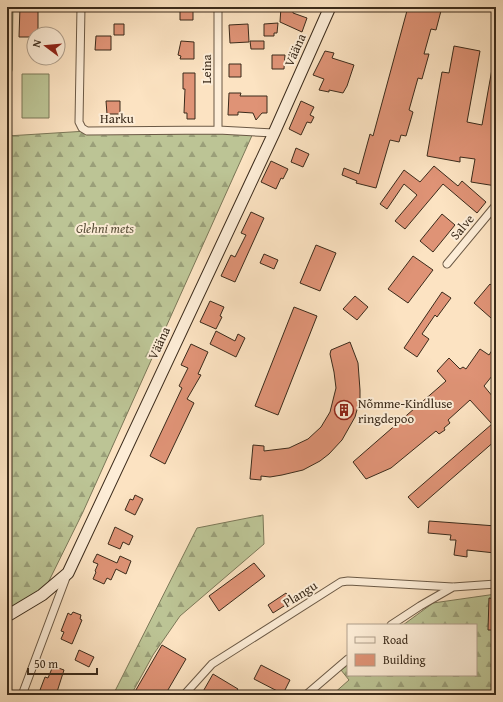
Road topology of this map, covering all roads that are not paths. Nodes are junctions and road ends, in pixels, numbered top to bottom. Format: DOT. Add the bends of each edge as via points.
graph roads {
  1 [pos="81,7"];
  2 [pos="218,7"];
  3 [pos="330,7"];
  4 [pos="218,130"];
  5 [pos="274,133"];
  6 [pos="496,206"];
  7 [pos="447,264"];
  8 [pos="68,573"];
  9 [pos="496,584"];
  10 [pos="453,587"];
  11 [pos="7,616"];
  12 [pos="393,624"];
  13 [pos="347,661"];
  14 [pos="22,695"];
  15 [pos="184,695"];
  16 [pos="306,695"];
  1 -- 4 [label="street, Harku" via="79,122 82,128"];
  2 -- 4 [label="street, Leina"];
  3 -- 5 [label="street, Vääna"];
  4 -- 5 [label="street, Harku"];
  5 -- 8 [label="street, Vääna"];
  6 -- 7 [label="street, Salve"];
  8 -- 11 [label="street" via="42,595"];
  8 -- 14 [label="street, Vääna"];
  9 -- 10 [label="street, Plangu"];
  10 -- 12 [label="street, Plangu"];
  10 -- 15 [label="street, Plangu" via="342,582 212,664"];
  13 -- 16 [label="street"];
}
